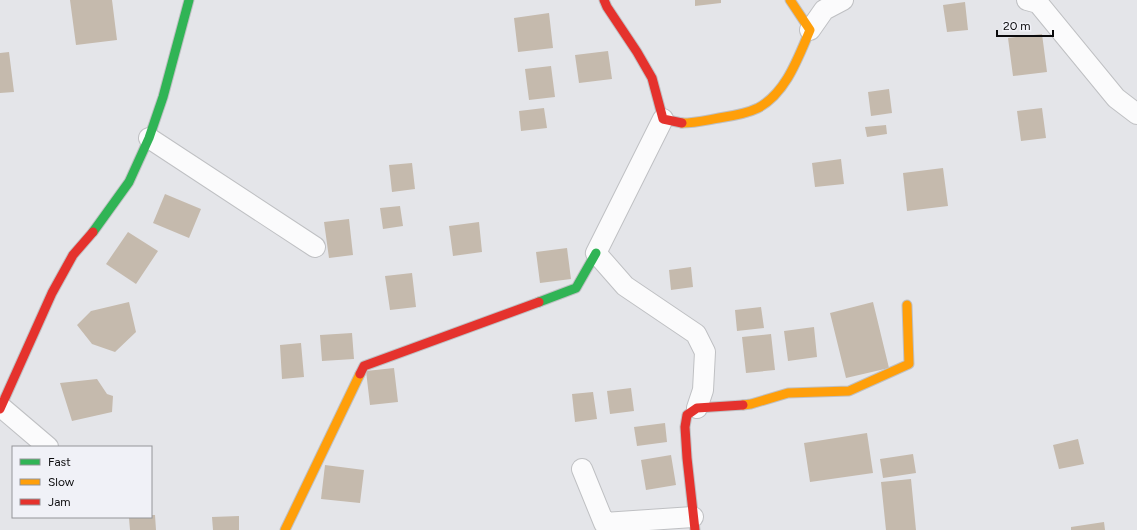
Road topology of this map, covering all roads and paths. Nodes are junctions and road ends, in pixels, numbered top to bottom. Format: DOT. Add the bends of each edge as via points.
graph roads {
  1 [pos="189,0"];
  2 [pos="604,0"];
  3 [pos="790,0"];
  4 [pos="844,0"];
  5 [pos="1027,0"];
  6 [pos="810,30"];
  7 [pos="1137,114"];
  8 [pos="663,119"];
  9 [pos="149,138"];
  10 [pos="315,247"];
  11 [pos="596,253"];
  12 [pos="907,305"];
  13 [pos="0,408"];
  14 [pos="696,408"];
  15 [pos="47,446"];
  16 [pos="582,470"];
  17 [pos="694,523"];
  18 [pos="285,530"];
  1 -- 9 [label="street" via="163,97"];
  2 -- 8 [label="street" via="652,78"];
  3 -- 6 [label="street"];
  4 -- 6 [label="street" via="824,10"];
  5 -- 7 [label="street" via="1038,3 1116,98"];
  6 -- 8 [label="street" via="786,82 761,107 724,118 695,122 679,123"];
  8 -- 11 [label="street"];
  9 -- 10 [label="street"];
  9 -- 13 [label="street" via="129,182 98,226 73,255 52,293"];
  11 -- 14 [label="street" via="625,286 696,334 705,352 703,390"];
  11 -- 18 [label="street" via="576,288 364,366"];
  12 -- 14 [label="street" via="909,364 849,391 788,393 751,404"];
  13 -- 15 [label="street"];
  14 -- 17 [label="street" via="687,415 685,427"];
  16 -- 17 [label="street" via="604,523"];
}
